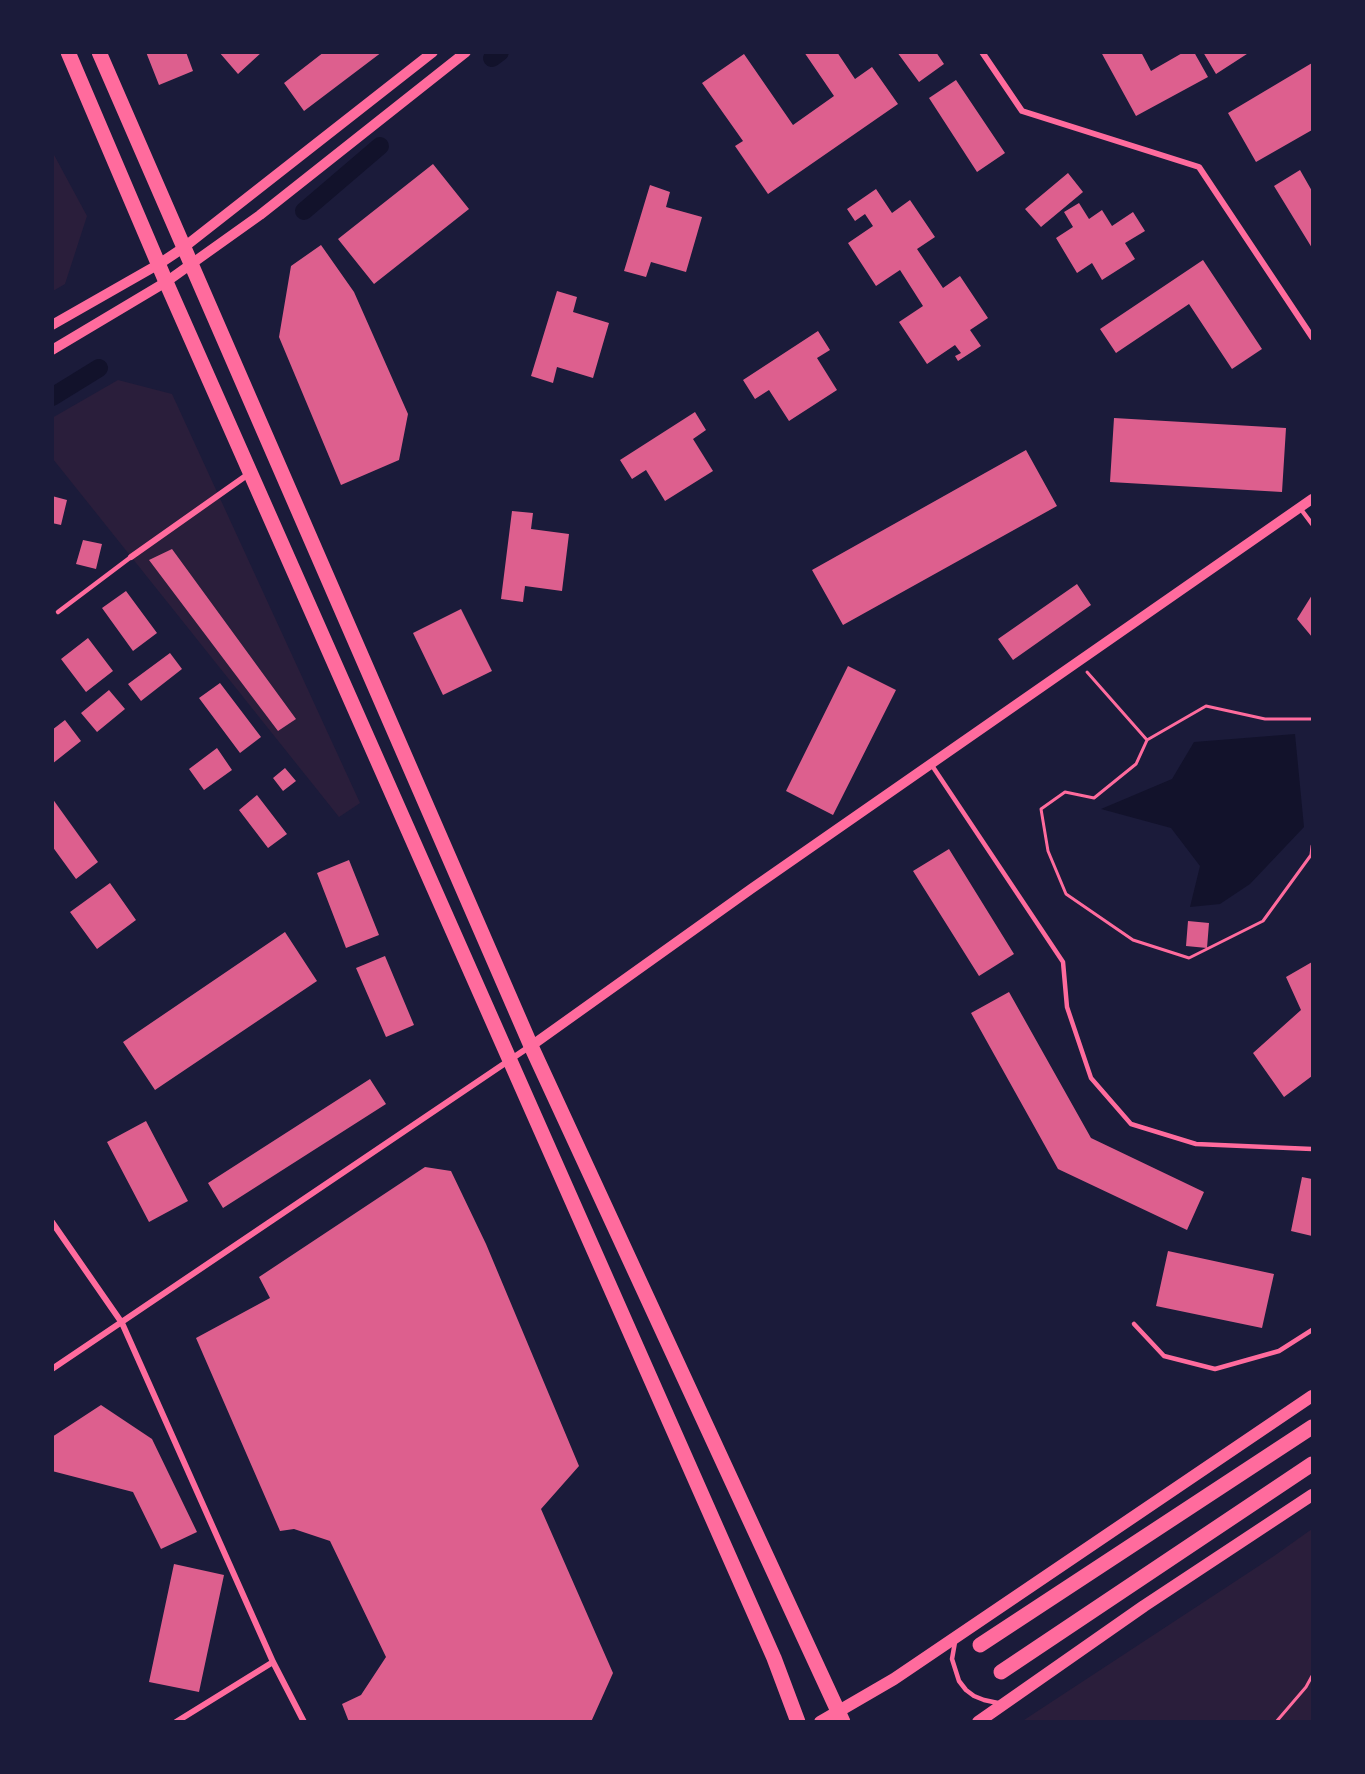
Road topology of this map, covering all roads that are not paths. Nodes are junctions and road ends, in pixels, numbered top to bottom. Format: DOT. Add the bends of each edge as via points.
graph roads {
  1 [pos="68,52"];
  2 [pos="99,52"];
  3 [pos="433,52"];
  4 [pos="466,52"];
  5 [pos="982,52"];
  6 [pos="183,248"];
  7 [pos="159,264"];
  8 [pos="190,264"];
  9 [pos="166,282"];
  10 [pos="52,325"];
  11 [pos="1312,337"];
  12 [pos="52,350"];
  13 [pos="250,472"];
  14 [pos="1312,499"];
  15 [pos="1300,508"];
  16 [pos="1312,524"];
  17 [pos="131,557"];
  18 [pos="58,612"];
  19 [pos="931,764"];
  20 [pos="531,1046"];
  21 [pos="510,1060"];
  22 [pos="1312,1149"];
  23 [pos="52,1222"];
  24 [pos="122,1323"];
  25 [pos="1134,1324"];
  26 [pos="1312,1330"];
  27 [pos="52,1369"];
  28 [pos="1312,1396"];
  29 [pos="1312,1427"];
  30 [pos="1312,1464"];
  31 [pos="1312,1495"];
  32 [pos="957,1637"];
  33 [pos="980,1645"];
  34 [pos="273,1662"];
  35 [pos="1001,1672"];
  36 [pos="1004,1703"];
  37 [pos="841,1716"];
  38 [pos="176,1722"];
  39 [pos="304,1722"];
  40 [pos="798,1722"];
  41 [pos="820,1722"];
  42 [pos="978,1722"];
  1 -- 7 [label="main road"];
  2 -- 6 [label="main road"];
  3 -- 6 [label="street"];
  4 -- 8 [label="street" via="260,215"];
  5 -- 11 [label="street" via="1022,111 1199,166"];
  6 -- 7 [label="street"];
  6 -- 8 [label="main road"];
  7 -- 9 [label="main road"];
  7 -- 10 [label="street"];
  8 -- 9 [label="street"];
  8 -- 20 [label="main road"];
  9 -- 12 [label="street"];
  9 -- 13 [label="main road"];
  13 -- 17 [label="street"];
  13 -- 21 [label="main road"];
  14 -- 15 [label="street"];
  15 -- 16 [label="lane"];
  15 -- 19 [label="street"];
  17 -- 18 [label="lane"];
  19 -- 20 [label="street"];
  19 -- 22 [label="lane" via="1063,962 1067,1007 1091,1078 1131,1124 1196,1144"];
  20 -- 21 [label="street"];
  20 -- 37 [label="main road"];
  21 -- 24 [label="street"];
  21 -- 40 [label="main road" via="774,1658"];
  23 -- 24 [label="street"];
  24 -- 27 [label="street"];
  24 -- 34 [label="street"];
  25 -- 26 [label="lane" via="1164,1356 1215,1370 1279,1351"];
  28 -- 32 [label="main road"];
  29 -- 33 [label="main road"];
  30 -- 35 [label="main road"];
  31 -- 36 [label="main road"];
  32 -- 36 [label="lane" via="952,1659 959,1681 975,1696"];
  32 -- 37 [label="main road"];
  34 -- 38 [label="street"];
  34 -- 39 [label="street"];
  36 -- 42 [label="main road"];
  37 -- 41 [label="main road"];
}
